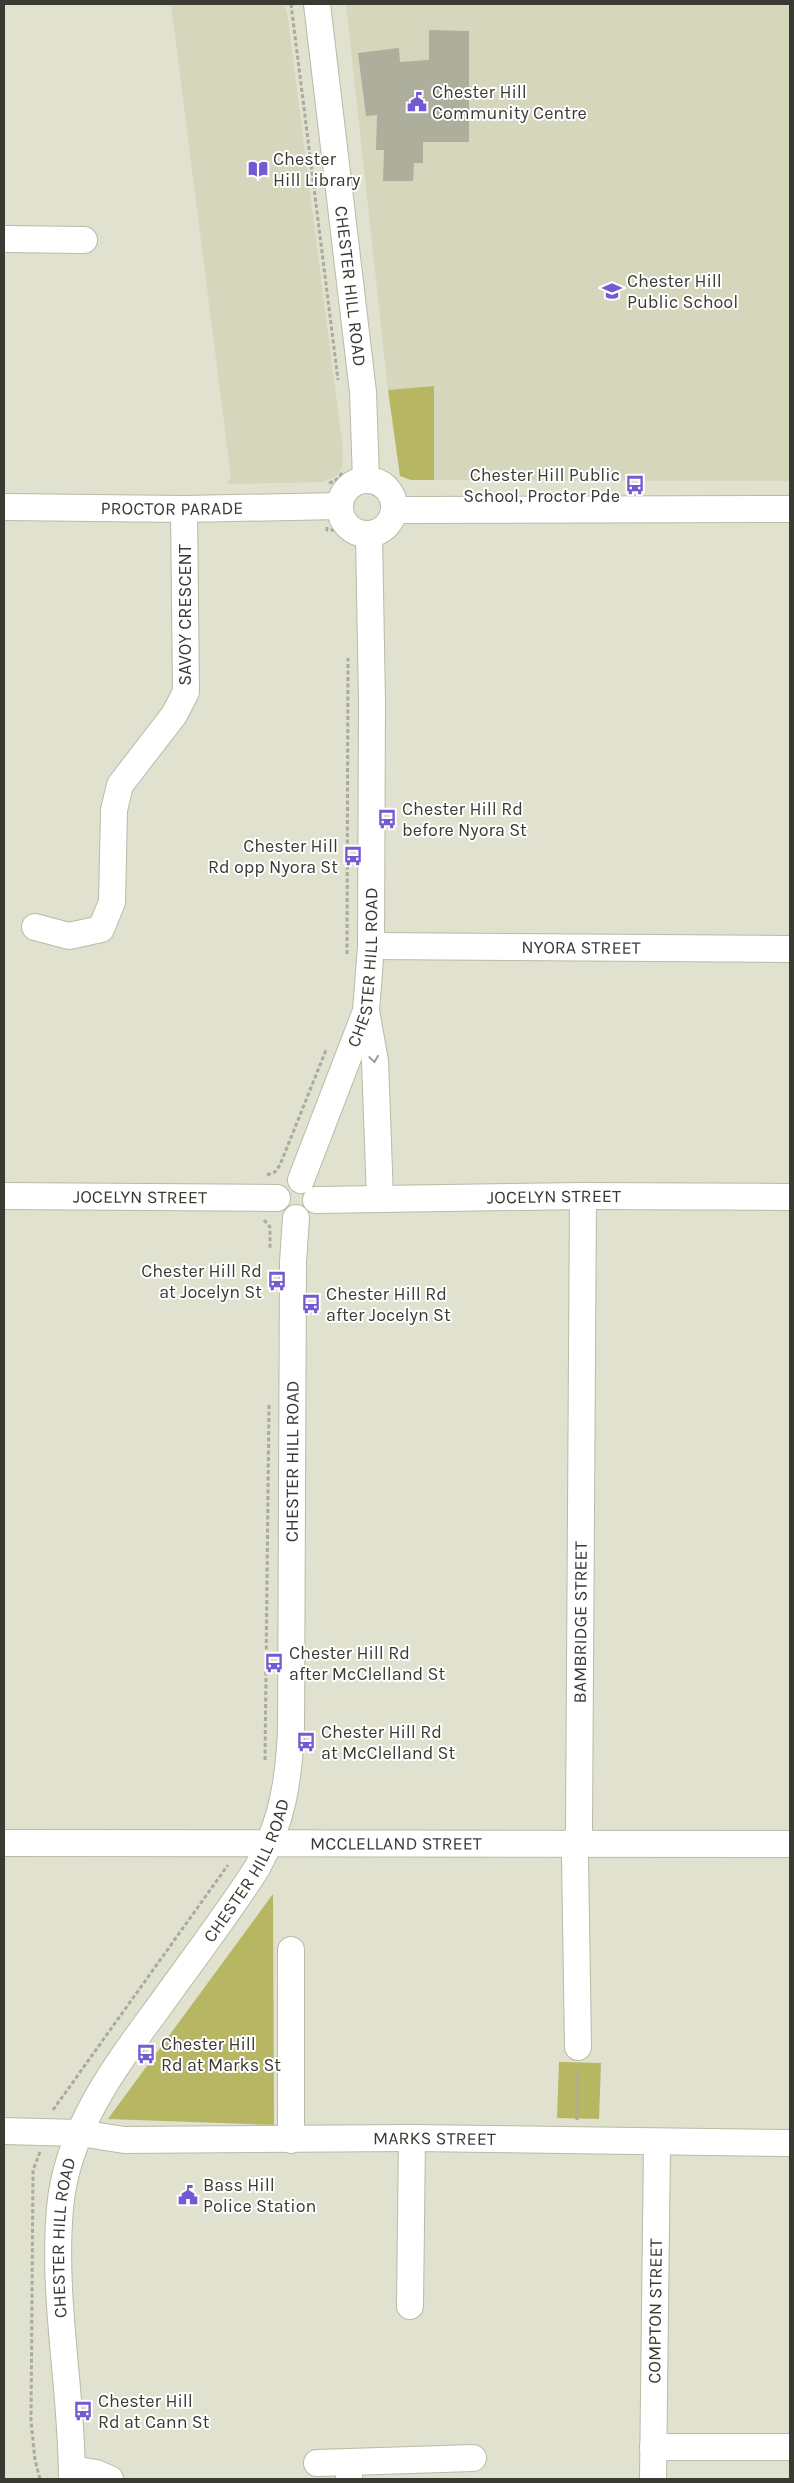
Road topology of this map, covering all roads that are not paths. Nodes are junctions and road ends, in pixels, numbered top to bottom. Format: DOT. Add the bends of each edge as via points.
graph roads {
  1 [pos="316,4"];
  2 [pos="4,239"];
  3 [pos="84,240"];
  4 [pos="356,475"];
  5 [pos="340,506"];
  6 [pos="4,507"];
  7 [pos="184,509"];
  8 [pos="790,509"];
  9 [pos="394,510"];
  10 [pos="358,536"];
  11 [pos="35,927"];
  12 [pos="371,946"];
  13 [pos="790,949"];
  14 [pos="366,1010"];
  15 [pos="271,1187"];
  16 [pos="309,1190"];
  17 [pos="4,1196"];
  18 [pos="583,1196"];
  19 [pos="380,1198"];
  20 [pos="790,1198"];
  21 [pos="296,1218"];
  22 [pos="4,1843"];
  23 [pos="577,1843"];
  24 [pos="270,1844"];
  25 [pos="790,1844"];
  26 [pos="291,1950"];
  27 [pos="578,2047"];
  28 [pos="4,2131"];
  29 [pos="80,2133"];
  30 [pos="412,2138"];
  31 [pos="291,2140"];
  32 [pos="657,2143"];
  33 [pos="790,2144"];
  34 [pos="410,2306"];
  35 [pos="653,2446"];
  36 [pos="790,2447"];
  37 [pos="473,2458"];
  38 [pos="317,2463"];
  39 [pos="349,2471"];
  40 [pos="72,2474"];
  41 [pos="110,2479"];
  42 [pos="653,2479"];
  1 -- 4 [label="street, CHESTER HILL ROAD" via="362,392"];
  2 -- 3 [label="street"];
  4 -- 5 [label="street"];
  4 -- 9 [label="street" via="384,485 394,501"];
  5 -- 7 [label="street, PROCTOR PARADE"];
  5 -- 10 [label="street" via="346,524 359,533"];
  6 -- 7 [label="street, PROCTOR PARADE"];
  7 -- 11 [label="street, SAVOY CRESCENT" via="186,692 174,715 120,785 114,810 112,902 100,929 69,936"];
  8 -- 9 [label="street"];
  9 -- 10 [label="street" via="388,525 382,530"];
  10 -- 12 [label="street, CHESTER HILL ROAD" via="372,692"];
  12 -- 13 [label="street, NYORA STREET"];
  12 -- 14 [label="street, CHESTER HILL ROAD"];
  14 -- 16 [label="street, CHESTER HILL ROAD"];
  14 -- 19 [label="street, one-way" via="375,1061"];
  15 -- 16 [label="street" via="279,1190 292,1180"];
  15 -- 17 [label="street, JOCELYN STREET"];
  15 -- 21 [label="street" via="282,1212"];
  16 -- 19 [label="street, JOCELYN STREET"];
  16 -- 21 [label="street" via="308,1214"];
  18 -- 19 [label="street, JOCELYN STREET"];
  18 -- 20 [label="street, JOCELYN STREET"];
  18 -- 23 [label="street, BAMBRIDGE STREET"];
  21 -- 24 [label="street, CHESTER HILL ROAD" via="293,1262 291,1733 286,1793"];
  22 -- 24 [label="street, MCCLELLAND STREET"];
  23 -- 24 [label="street, MCCLELLAND STREET"];
  23 -- 25 [label="street, MCCLELLAND STREET"];
  23 -- 27 [label="street, BAMBRIDGE STREET"];
  24 -- 29 [label="street, CHESTER HILL ROAD" via="241,1892 101,2089"];
  26 -- 31 [label="street"];
  28 -- 29 [label="street, MARKS STREET"];
  29 -- 31 [label="street, MARKS STREET" via="124,2140"];
  29 -- 40 [label="street, CHESTER HILL ROAD" via="68,2166 60,2206 58,2247"];
  30 -- 31 [label="street, MARKS STREET"];
  30 -- 32 [label="street, MARKS STREET"];
  30 -- 34 [label="street"];
  32 -- 33 [label="street, MARKS STREET"];
  32 -- 35 [label="street, COMPTON STREET"];
  35 -- 36 [label="street"];
  35 -- 42 [label="street, COMPTON STREET"];
  37 -- 39 [label="street"];
  38 -- 39 [label="street"];
  40 -- 41 [label="street" via="96,2473"];
}
